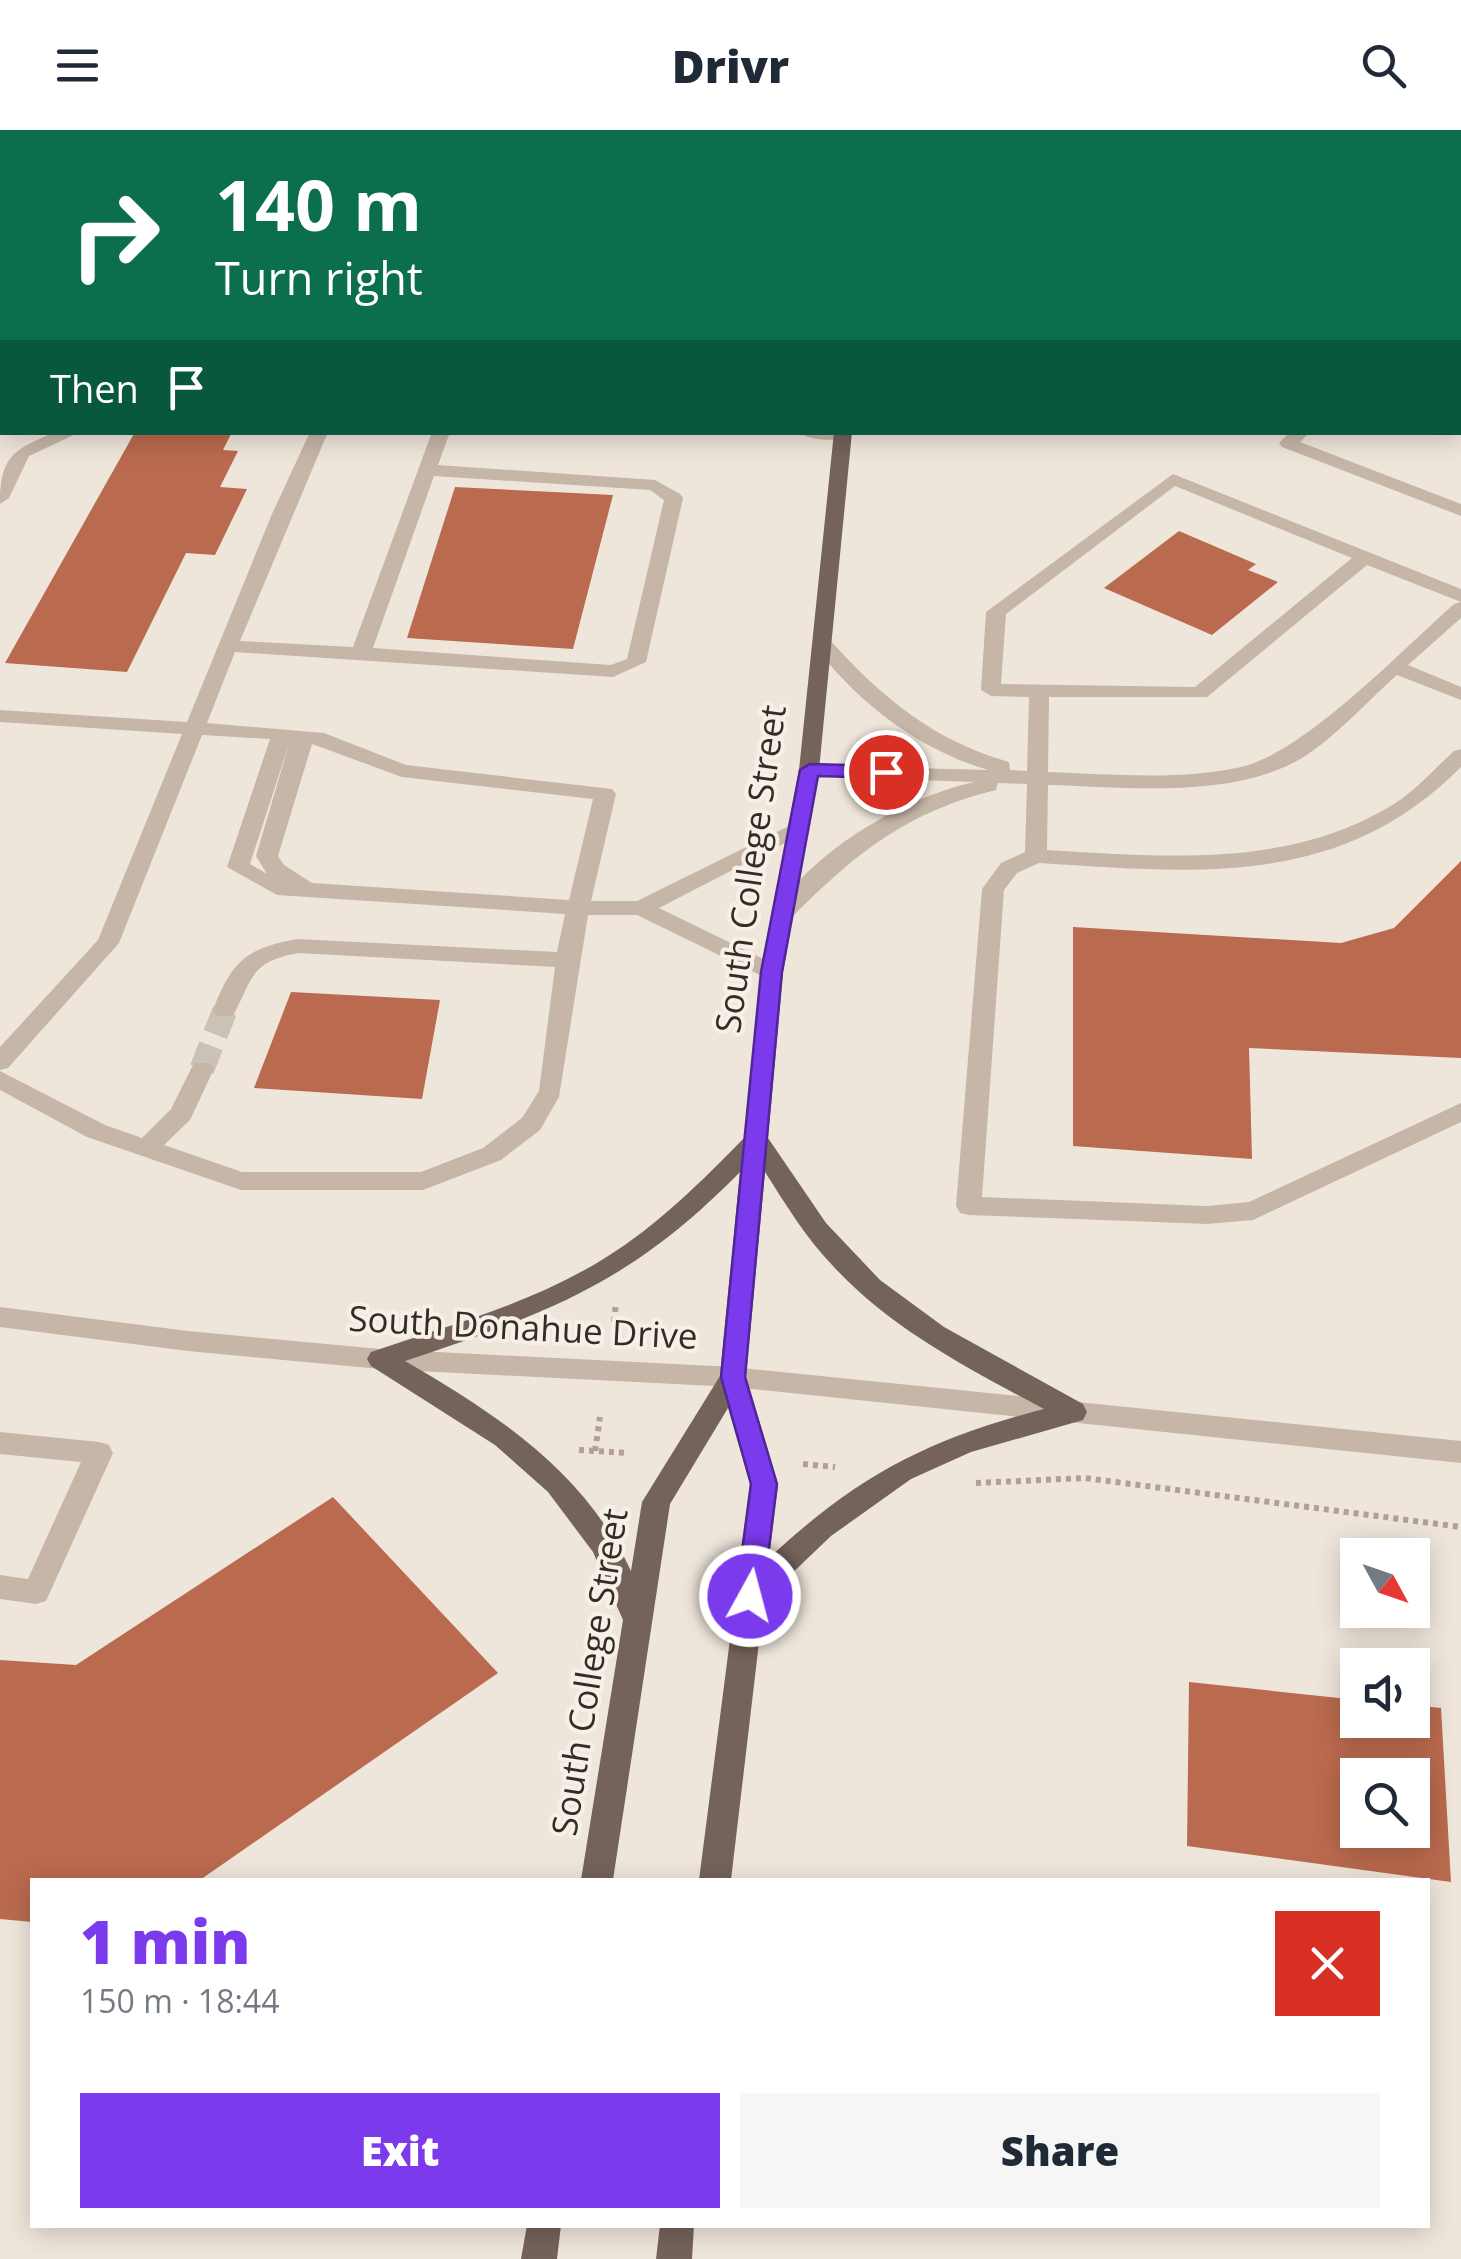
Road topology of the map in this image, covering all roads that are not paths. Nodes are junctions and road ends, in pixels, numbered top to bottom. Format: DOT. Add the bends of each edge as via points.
graph roads {
  1 [pos="64,435"];
  2 [pos="318,435"];
  3 [pos="440,435"];
  4 [pos="843,435"];
  5 [pos="1297,435"];
  6 [pos="430,470"];
  7 [pos="0,498"];
  8 [pos="1461,510"];
  9 [pos="1364,558"];
  10 [pos="1461,596"];
  11 [pos="1461,608"];
  12 [pos="823,644"];
  13 [pos="229,646"];
  14 [pos="361,653"];
  15 [pos="1395,667"];
  16 [pos="1039,690"];
  17 [pos="1461,694"];
  18 [pos="0,716"];
  19 [pos="196,728"];
  20 [pos="293,735"];
  21 [pos="1461,755"];
  22 [pos="810,770"];
  23 [pos="1039,776"];
  24 [pos="799,830"];
  25 [pos="1036,856"];
  26 [pos="578,908"];
  27 [pos="641,908"];
  28 [pos="785,911"];
  29 [pos="566,960"];
  30 [pos="772,972"];
  31 [pos="225,1010"];
  32 [pos="0,1062"];
  33 [pos="202,1069"];
  34 [pos="0,1079"];
  35 [pos="1461,1112"];
  36 [pos="757,1140"];
  37 [pos="146,1148"];
  38 [pos="0,1317"];
  39 [pos="380,1360"];
  40 [pos="733,1377"];
  41 [pos="1073,1412"];
  42 [pos="0,1443"];
  43 [pos="1461,1452"];
  44 [pos="0,1587"];
  45 [pos="750,1596"];
  46 [pos="638,1621"];
  47 [pos="597,1878"];
  48 [pos="715,1878"];
  49 [pos="544,2228"];
  50 [pos="677,2228"];
  51 [pos="539,2259"];
  52 [pos="674,2259"];
  1 -- 7 [label="street" via="22,453"];
  2 -- 13 [label="street"];
  3 -- 6 [label="street"];
  4 -- 12 [label="main road, South College Street"];
  5 -- 8 [label="street" via="1288,443"];
  6 -- 14 [label="street"];
  6 -- 14 [label="street" via="655,485 674,498 636,662 614,671"];
  9 -- 10 [label="street"];
  9 -- 16 [label="street" via="1200,693"];
  9 -- 16 [label="street" via="1173,479 996,612 991,690"];
  11 -- 15 [label="street"];
  12 -- 22 [label="main road, South College Street"];
  12 -- 23 [label="street" via="903,723 986,764"];
  13 -- 14 [label="street"];
  13 -- 19 [label="street"];
  15 -- 17 [label="street"];
  15 -- 23 [label="street" via="1302,749 1248,773 1163,782"];
  16 -- 23 [label="street"];
  18 -- 19 [label="street"];
  19 -- 20 [label="street"];
  19 -- 32 [label="street" via="108,943"];
  20 -- 26 [label="street" via="324,739 402,771 605,794"];
  20 -- 26 [label="street" via="238,867 276,888"];
  21 -- 25 [label="street" via="1406,806 1316,847 1176,864"];
  22 -- 23 [label="street"];
  22 -- 24 [label="main road, South College Street"];
  23 -- 25 [label="street"];
  23 -- 28 [label="street" via="961,790 894,817 834,861"];
  24 -- 27 [label="street"];
  24 -- 28 [label="main road, South College Street"];
  25 -- 35 [label="street" via="1009,868 993,889 969,1206 1234,1214 1278,1201"];
  26 -- 27 [label="street"];
  26 -- 29 [label="street"];
  27 -- 30 [label="street"];
  28 -- 30 [label="main road, South College Street"];
  29 -- 31 [label="street" via="273,949 239,970"];
  29 -- 37 [label="street" via="551,1091 531,1124 492,1154 424,1181 335,1184 241,1182"];
  30 -- 36 [label="main road, South College Street"];
  33 -- 37 [label="street" via="180,1114"];
  34 -- 37 [label="street" via="96,1130"];
  36 -- 39 [label="main road" via="664,1230 612,1266 554,1296"];
  36 -- 40 [label="main road, South College Street"];
  36 -- 41 [label="main road" via="818,1232 869,1284 991,1368"];
  38 -- 39 [label="street, South Donahue Drive"];
  39 -- 40 [label="street, South Donahue Drive"];
  39 -- 46 [label="main road" via="511,1440 572,1496 605,1546"];
  40 -- 41 [label="street, South Donahue Drive"];
  40 -- 45 [label="main road, South College Street" via="764,1484"];
  40 -- 46 [label="main road, South College Street" via="656,1502"];
  41 -- 43 [label="street, South Donahue Drive"];
  41 -- 45 [label="main road" via="959,1445 897,1474 851,1502"];
  42 -- 44 [label="street" via="99,1453 36,1592"];
  45 -- 48 [label="main road, South College Street"];
  46 -- 47 [label="main road, South College Street"];
  49 -- 51 [label="main road"];
  50 -- 52 [label="main road"];
}
